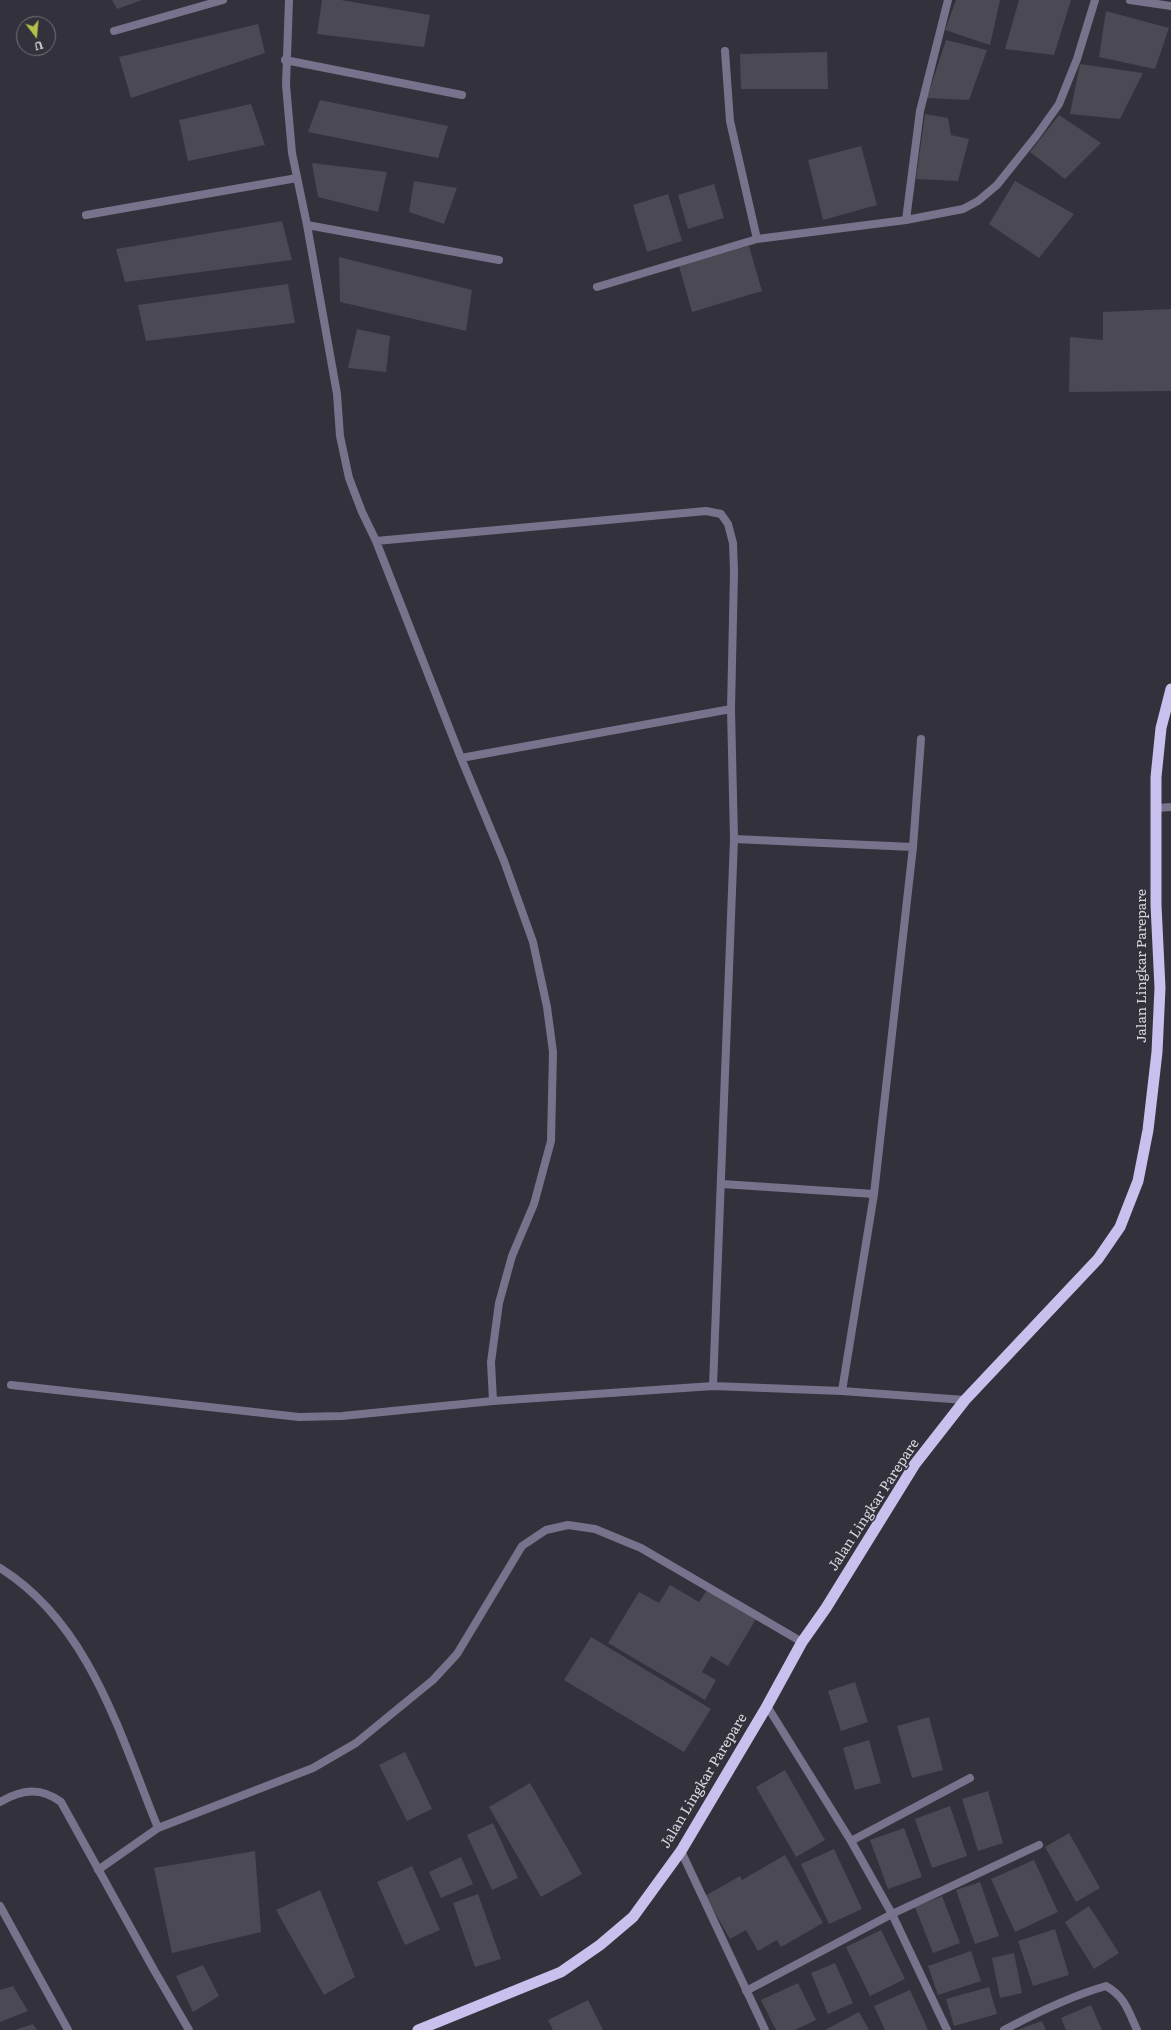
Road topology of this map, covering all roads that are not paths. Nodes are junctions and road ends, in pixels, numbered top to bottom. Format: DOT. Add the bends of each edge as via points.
graph roads {
  1 [pos="223,0"];
  2 [pos="289,0"];
  3 [pos="948,0"];
  4 [pos="1095,0"];
  5 [pos="1130,0"];
  6 [pos="1171,6"];
  7 [pos="114,31"];
  8 [pos="725,51"];
  9 [pos="285,60"];
  10 [pos="462,95"];
  11 [pos="297,178"];
  12 [pos="86,214"];
  13 [pos="906,220"];
  14 [pos="307,225"];
  15 [pos="757,239"];
  16 [pos="499,260"];
  17 [pos="597,287"];
  18 [pos="376,541"];
  19 [pos="1171,689"];
  20 [pos="731,709"];
  21 [pos="921,739"];
  22 [pos="461,758"];
  23 [pos="1171,806"];
  24 [pos="1157,808"];
  25 [pos="734,839"];
  26 [pos="913,847"];
  27 [pos="722,1184"];
  28 [pos="874,1194"];
  29 [pos="11,1385"];
  30 [pos="713,1386"];
  31 [pos="842,1390"];
  32 [pos="966,1400"];
  33 [pos="493,1401"];
  34 [pos="0,1568"];
  35 [pos="802,1642"];
  36 [pos="767,1706"];
  37 [pos="970,1778"];
  38 [pos="0,1802"];
  39 [pos="158,1828"];
  40 [pos="851,1840"];
  41 [pos="1038,1845"];
  42 [pos="681,1851"];
  43 [pos="98,1870"];
  44 [pos="0,1906"];
  45 [pos="892,1914"];
  46 [pos="746,1991"];
  47 [pos="68,2030"];
  48 [pos="189,2030"];
  49 [pos="418,2030"];
  50 [pos="765,2030"];
  51 [pos="947,2030"];
  52 [pos="1004,2030"];
  53 [pos="1137,2030"];
  1 -- 7 [label="street"];
  2 -- 9 [label="street"];
  3 -- 13 [label="street" via="920,111"];
  4 -- 13 [label="street" via="1077,59 1059,104 997,185 978,201 963,209"];
  5 -- 6 [label="street"];
  8 -- 15 [label="street" via="730,121"];
  9 -- 10 [label="street"];
  9 -- 11 [label="street" via="288,114"];
  11 -- 12 [label="street"];
  11 -- 14 [label="street"];
  13 -- 15 [label="street"];
  14 -- 16 [label="street"];
  14 -- 18 [label="street" via="349,478"];
  15 -- 17 [label="street"];
  18 -- 20 [label="street" via="706,512 721,514 728,524 733,543"];
  18 -- 22 [label="street"];
  19 -- 24 [label="highway, Jalan Lingkar Parepare" via="1158,751"];
  20 -- 22 [label="street"];
  20 -- 25 [label="street"];
  21 -- 26 [label="street"];
  22 -- 33 [label="street" via="504,861 533,942 553,1052 551,1141 534,1204 512,1256 499,1303 491,1362"];
  23 -- 24 [label="street"];
  24 -- 32 [label="highway, Jalan Lingkar Parepare" via="1156,905 1160,988 1157,1052 1148,1130 1138,1181 1120,1227 1098,1259"];
  25 -- 26 [label="street"];
  25 -- 27 [label="street"];
  26 -- 28 [label="street"];
  27 -- 28 [label="street"];
  27 -- 30 [label="street"];
  28 -- 31 [label="street"];
  29 -- 33 [label="street" via="299,1417 342,1416"];
  30 -- 31 [label="street"];
  30 -- 33 [label="street"];
  31 -- 32 [label="street"];
  32 -- 35 [label="highway, Jalan Lingkar Parepare" via="916,1464"];
  34 -- 39 [label="street" via="19,1580 42,1601 68,1632 102,1689"];
  35 -- 36 [label="highway, Jalan Lingkar Parepare"];
  35 -- 39 [label="street" via="641,1548 595,1529 568,1525 546,1530 522,1546 457,1654 433,1680 356,1743 313,1768"];
  36 -- 40 [label="street"];
  36 -- 42 [label="highway, Jalan Lingkar Parepare"];
  37 -- 40 [label="street"];
  38 -- 43 [label="street" via="38,1791 50,1794 61,1802"];
  39 -- 43 [label="street"];
  40 -- 45 [label="street"];
  41 -- 45 [label="street"];
  42 -- 46 [label="street"];
  42 -- 49 [label="highway, Jalan Lingkar Parepare" via="633,1917 600,1945 561,1972"];
  43 -- 48 [label="street"];
  44 -- 47 [label="street"];
  45 -- 46 [label="street"];
  45 -- 51 [label="street"];
  46 -- 50 [label="street"];
  52 -- 53 [label="street" via="1068,1999 1106,1986 1117,1992 1124,2001"];
}
